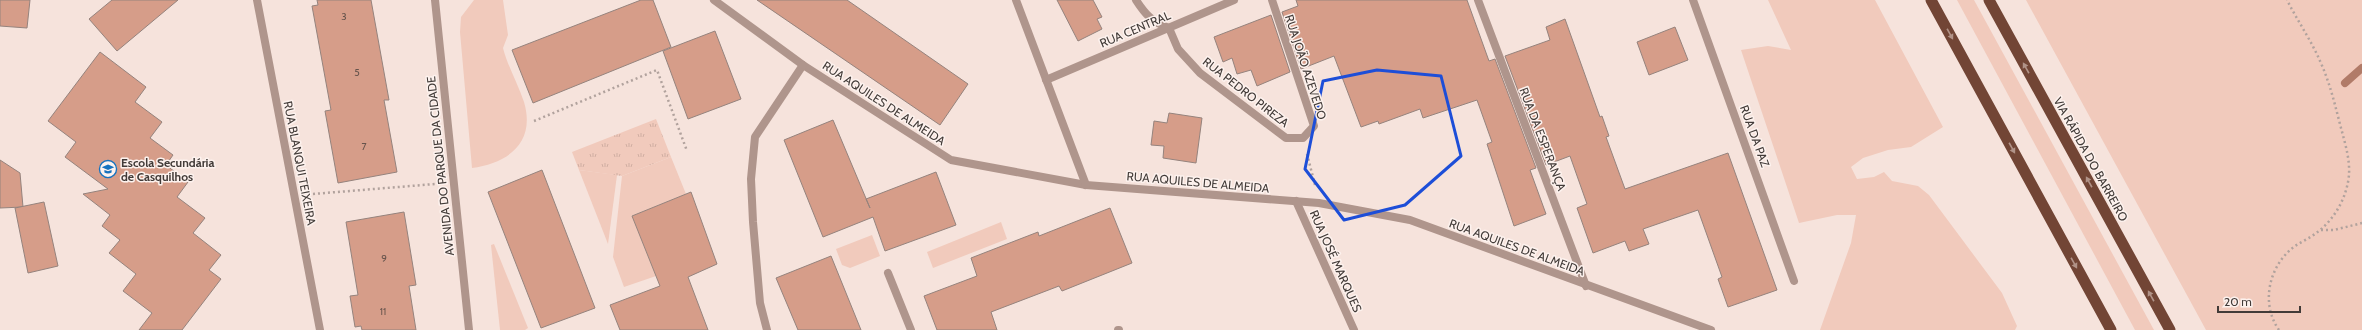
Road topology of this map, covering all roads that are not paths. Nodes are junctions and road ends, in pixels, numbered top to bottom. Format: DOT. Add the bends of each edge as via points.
graph roads {
  1 [pos="257,0"];
  2 [pos="435,0"];
  3 [pos="714,0"];
  4 [pos="1016,0"];
  5 [pos="1136,0"];
  6 [pos="1234,0"];
  7 [pos="1272,0"];
  8 [pos="1478,0"];
  9 [pos="1693,0"];
  10 [pos="1931,0"];
  11 [pos="1989,0"];
  12 [pos="1169,28"];
  13 [pos="803,65"];
  14 [pos="1046,80"];
  15 [pos="1303,138"];
  16 [pos="1086,185"];
  17 [pos="1296,201"];
  18 [pos="888,273"];
  19 [pos="1794,281"];
  20 [pos="1586,286"];
  21 [pos="320,330"];
  22 [pos="469,330"];
  23 [pos="767,330"];
  24 [pos="910,330"];
  25 [pos="1354,330"];
  26 [pos="1711,330"];
  27 [pos="2111,330"];
  28 [pos="2170,330"];
  1 -- 21 [label="street, RUA BLANQUI TEIXEIRA"];
  2 -- 22 [label="street, AVENIDA DO PARQUE DA CIDADE"];
  3 -- 13 [label="street, RUA AQUILES DE ALMEIDA"];
  4 -- 14 [label="street"];
  5 -- 12 [label="street" via="1146,16 1155,23"];
  6 -- 12 [label="street, RUA CENTRAL"];
  7 -- 15 [label="street, RUA JOÃO AZEVEDO" via="1314,126"];
  8 -- 20 [label="street, RUA DA ESPERANÇA"];
  9 -- 19 [label="street, RUA DA PAZ"];
  10 -- 27 [label="highway, one-way"];
  28 -- 11 [label="highway, VIA RÁPIDA DO BARREIRO, one-way"];
  12 -- 14 [label="street, RUA CENTRAL"];
  12 -- 15 [label="street, RUA PEDRO PIREZA" via="1178,49 1200,73 1286,138"];
  13 -- 16 [label="street, RUA AQUILES DE ALMEIDA" via="951,160"];
  13 -- 23 [label="street" via="755,138 753,222 760,303"];
  14 -- 16 [label="street"];
  16 -- 17 [label="street, RUA AQUILES DE ALMEIDA"];
  17 -- 20 [label="street, RUA AQUILES DE ALMEIDA" via="1410,220"];
  17 -- 25 [label="street, RUA JOSÉ MARQUES"];
  18 -- 24 [label="street"];
  20 -- 26 [label="street, RUA AQUILES DE ALMEIDA"];
}
